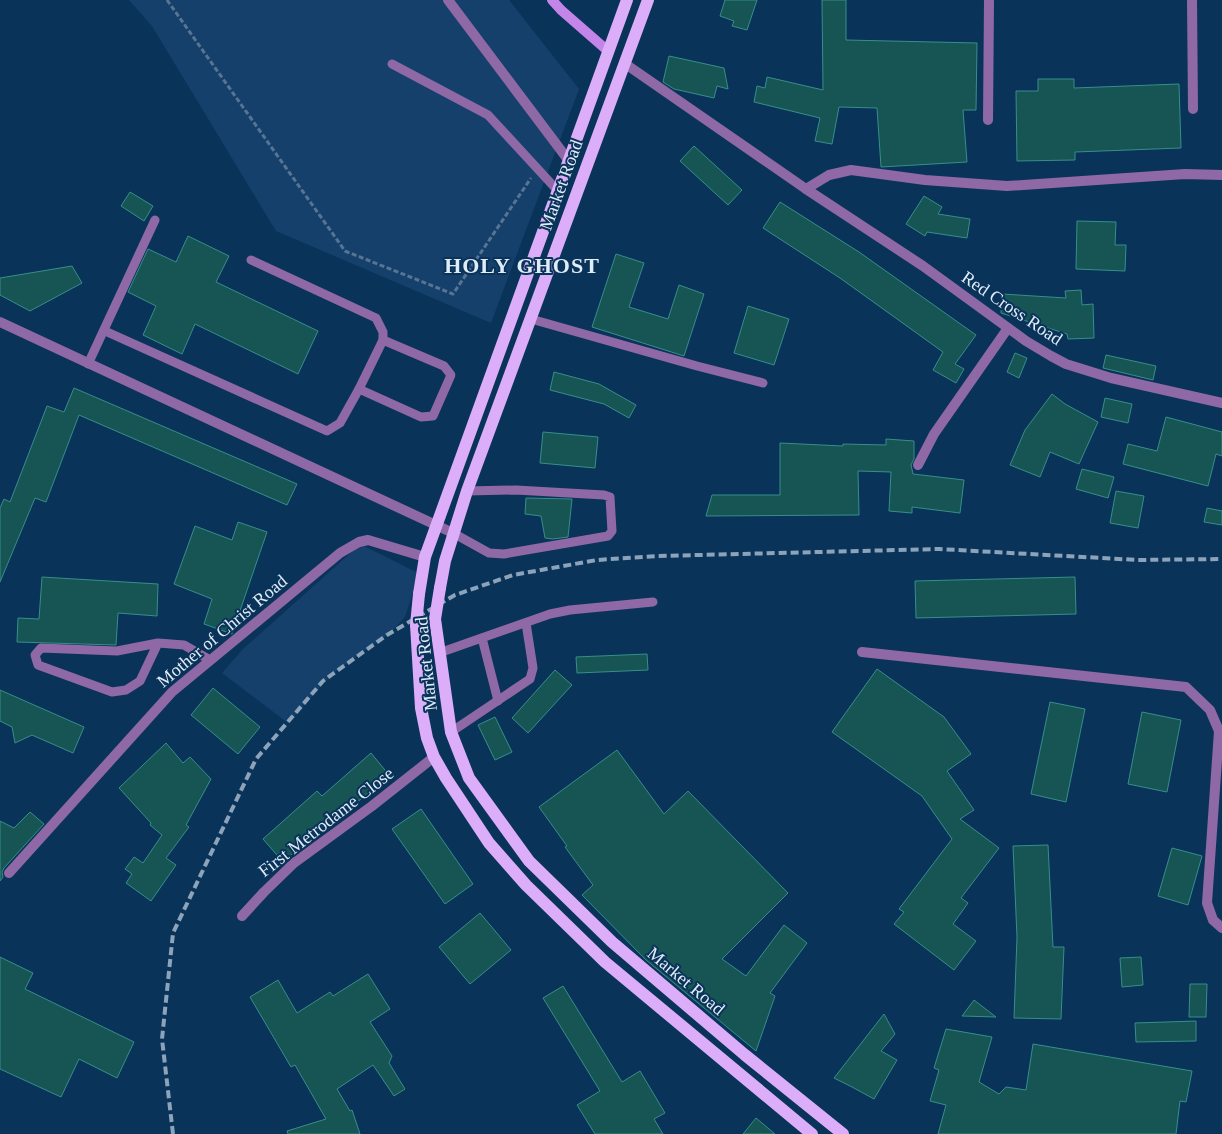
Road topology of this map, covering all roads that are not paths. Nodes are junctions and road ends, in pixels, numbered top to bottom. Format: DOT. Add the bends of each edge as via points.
graph roads {
  1 [pos="448,0"];
  2 [pos="552,0"];
  3 [pos="627,0"];
  4 [pos="648,0"];
  5 [pos="989,0"];
  6 [pos="1192,0"];
  7 [pos="608,51"];
  8 [pos="624,63"];
  9 [pos="392,64"];
  10 [pos="1193,110"];
  11 [pos="988,120"];
  12 [pos="569,161"];
  13 [pos="1222,175"];
  14 [pos="806,189"];
  15 [pos="558,191"];
  16 [pos="155,220"];
  17 [pos="251,260"];
  18 [pos="531,319"];
  19 [pos="0,322"];
  20 [pos="1008,328"];
  21 [pos="105,332"];
  22 [pos="383,340"];
  23 [pos="88,364"];
  24 [pos="764,383"];
  25 [pos="359,389"];
  26 [pos="1222,402"];
  27 [pos="918,466"];
  28 [pos="467,491"];
  29 [pos="436,525"];
  30 [pos="454,533"];
  31 [pos="425,557"];
  32 [pos="653,602"];
  33 [pos="526,623"];
  34 [pos="482,638"];
  35 [pos="158,643"];
  36 [pos="862,652"];
  37 [pos="439,653"];
  38 [pos="210,660"];
  39 [pos="498,701"];
  40 [pos="451,732"];
  41 [pos="434,757"];
  42 [pos="9,873"];
  43 [pos="242,916"];
  44 [pos="1222,928"];
  45 [pos="812,1134"];
  46 [pos="843,1134"];
  1 -- 12 [label="street"];
  2 -- 7 [label="street"];
  3 -- 7 [label="main road, Market Road"];
  4 -- 8 [label="main road, Market Road"];
  5 -- 11 [label="street"];
  6 -- 10 [label="street"];
  7 -- 12 [label="main road, Market Road"];
  8 -- 14 [label="street, Red Cross Road"];
  8 -- 18 [label="main road, Market Road"];
  9 -- 15 [label="lane" via="488,115"];
  12 -- 15 [label="main road, Market Road"];
  13 -- 14 [label="street" via="1185,174 1007,186 851,170 829,175"];
  14 -- 20 [label="street, Red Cross Road" via="923,266"];
  15 -- 29 [label="main road, Market Road"];
  16 -- 21 [label="lane"];
  17 -- 22 [label="lane" via="376,318"];
  18 -- 24 [label="lane"];
  18 -- 28 [label="main road, Market Road"];
  19 -- 23 [label="street"];
  20 -- 26 [label="street, Red Cross Road" via="1051,356 1080,369"];
  20 -- 27 [label="street" via="934,434"];
  21 -- 23 [label="lane"];
  21 -- 25 [label="lane" via="327,431 340,423"];
  22 -- 25 [label="lane"];
  22 -- 25 [label="lane" via="444,366 451,375 433,416 421,418"];
  23 -- 29 [label="street"];
  28 -- 30 [label="main road, Market Road"];
  28 -- 30 [label="lane" via="604,495 610,497 612,531 608,536 504,554 489,553"];
  29 -- 30 [label="street"];
  29 -- 31 [label="main road, Market Road"];
  30 -- 37 [label="main road, Market Road, bridge" via="445,561 436,619"];
  31 -- 38 [label="street, Mother of Christ Road" via="368,540 359,542 340,553"];
  31 -- 41 [label="main road, Market Road, bridge" via="416,625 421,708"];
  32 -- 33 [label="lane" via="570,610"];
  33 -- 34 [label="lane"];
  33 -- 39 [label="lane" via="533,674 530,680"];
  34 -- 37 [label="lane"];
  34 -- 39 [label="lane"];
  35 -- 35 [label="lane" via="117,651 41,648 35,655 38,665 112,692 126,690 140,681"];
  35 -- 38 [label="lane" via="184,645"];
  36 -- 44 [label="street" via="1186,687 1210,710 1219,731 1207,903 1213,920"];
  37 -- 40 [label="main road, Market Road"];
  38 -- 42 [label="street, Mother of Christ Road" via="172,692"];
  39 -- 40 [label="lane"];
  40 -- 46 [label="main road, Market Road" via="469,778 529,861 612,942"];
  41 -- 43 [label="street, First Metrodame Close" via="294,863"];
  41 -- 45 [label="main road, Market Road" via="489,843 526,885 605,962"];
}
